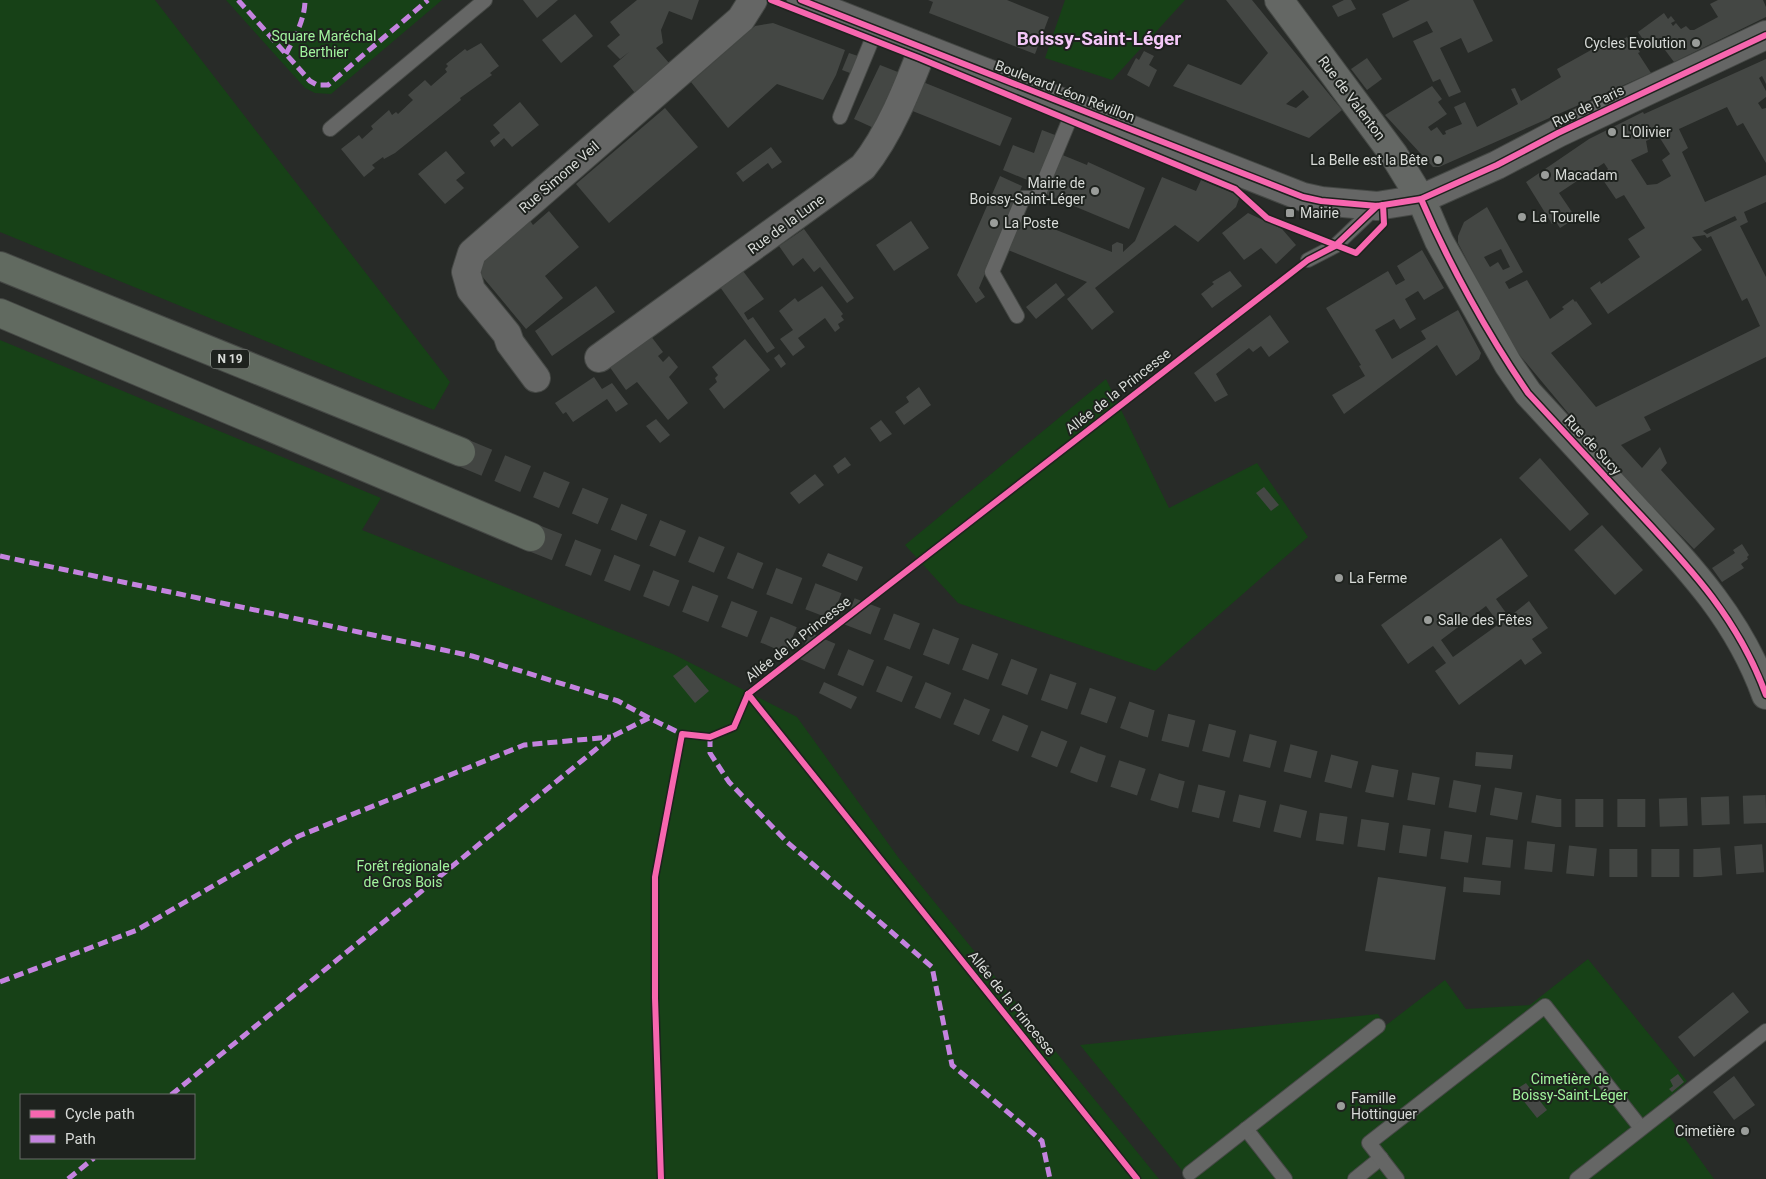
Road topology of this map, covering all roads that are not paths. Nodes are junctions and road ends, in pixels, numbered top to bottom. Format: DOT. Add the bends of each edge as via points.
graph roads {
  1 [pos="485,0"];
  2 [pos="753,0"];
  3 [pos="801,0"];
  4 [pos="1279,0"];
  5 [pos="876,30"];
  6 [pos="1766,35"];
  7 [pos="923,48"];
  8 [pos="1072,107"];
  9 [pos="840,117"];
  10 [pos="330,129"];
  11 [pos="1421,199"];
  12 [pos="1377,206"];
  13 [pos="1308,260"];
  14 [pos="0,266"];
  15 [pos="0,314"];
  16 [pos="1017,316"];
  17 [pos="599,358"];
  18 [pos="536,378"];
  19 [pos="461,452"];
  20 [pos="532,537"];
  21 [pos="1766,695"];
  22 [pos="1378,1026"];
  23 [pos="1766,1031"];
  24 [pos="1641,1128"];
  25 [pos="1246,1129"];
  26 [pos="1381,1158"];
  27 [pos="1190,1173"];
  28 [pos="1285,1179"];
  29 [pos="1355,1179"];
  30 [pos="1397,1179"];
  31 [pos="1577,1179"];
  1 -- 10 [label="lane"];
  2 -- 18 [label="street, Rue Simone Veil" via="741,19 472,253 466,272 471,290 507,334"];
  3 -- 5 [label="street, Boulevard Léon Révillon"];
  4 -- 11 [label="main road, Rue de Valenton" via="1383,139"];
  5 -- 7 [label="street, Boulevard Léon Révillon"];
  5 -- 9 [label="lane"];
  6 -- 11 [label="street, Rue de Paris"];
  7 -- 8 [label="street, Boulevard Léon Révillon"];
  7 -- 17 [label="street, Rue de la Lune" via="885,133 862,167"];
  8 -- 12 [label="street, Boulevard Léon Révillon" via="1303,197"];
  8 -- 16 [label="lane" via="1037,198 1023,198 992,272"];
  11 -- 12 [label="street, Rue de Paris"];
  11 -- 21 [label="main road, Rue de Sucy" via="1439,241 1508,364 1528,393 1702,581 1737,635"];
  12 -- 13 [label="lane" via="1336,246"];
  14 -- 19 [label="highway, N 19"];
  15 -- 20 [label="highway"];
  22 -- 25 [label="lane"];
  23 -- 24 [label="lane"];
  24 -- 26 [label="lane" via="1545,1006 1369,1142"];
  24 -- 31 [label="lane"];
  25 -- 27 [label="lane"];
  25 -- 28 [label="lane"];
  26 -- 29 [label="lane"];
  26 -- 30 [label="lane"];
}
